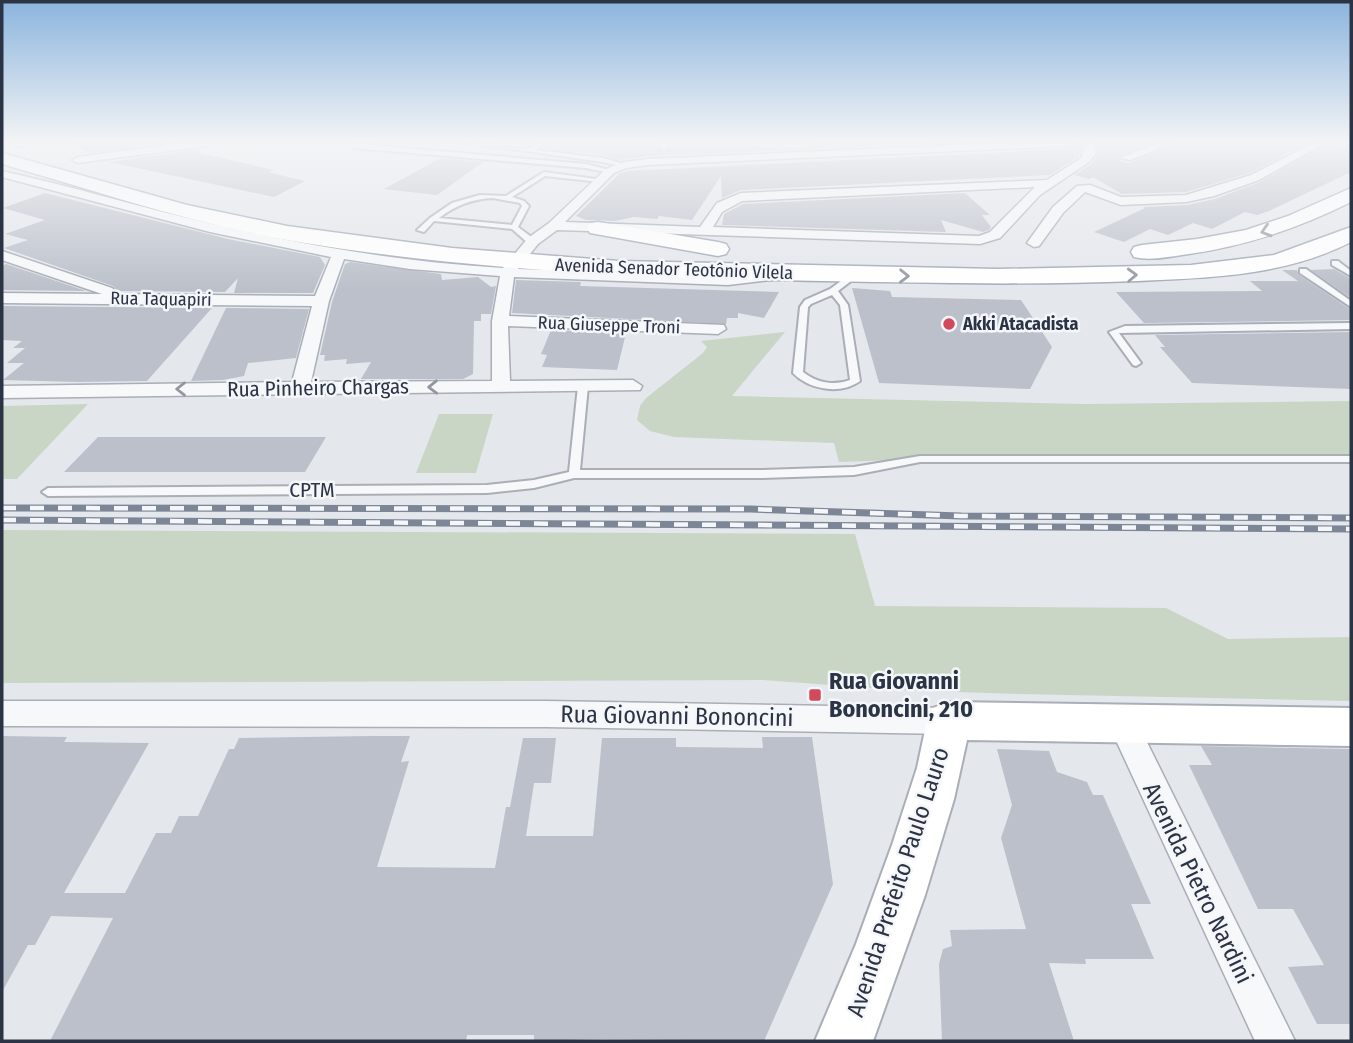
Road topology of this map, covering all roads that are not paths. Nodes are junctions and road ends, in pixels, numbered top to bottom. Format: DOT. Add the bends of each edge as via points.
graph roads {
  1 [pos="69,192"];
  2 [pos="150,192"];
  3 [pos="516,192"];
  4 [pos="588,192"];
  5 [pos="843,192"];
  6 [pos="1007,192"];
  7 [pos="1037,192"];
  8 [pos="1078,192"];
  9 [pos="1101,192"];
  10 [pos="1215,192"];
  11 [pos="1351,194"];
  12 [pos="508,197"];
  13 [pos="1025,200"];
  14 [pos="420,226"];
  15 [pos="554,226"];
  16 [pos="514,227"];
  17 [pos="598,228"];
  18 [pos="1351,234"];
  19 [pos="532,241"];
  20 [pos="711,241"];
  21 [pos="1034,243"];
  22 [pos="339,255"];
  23 [pos="2,256"];
  24 [pos="1335,263"];
  25 [pos="513,267"];
  26 [pos="1303,271"];
  27 [pos="1351,274"];
  28 [pos="855,275"];
  29 [pos="833,291"];
  30 [pos="2,298"];
  31 [pos="126,298"];
  32 [pos="321,300"];
  33 [pos="1351,305"];
  34 [pos="500,321"];
  35 [pos="1351,326"];
  36 [pos="719,329"];
  37 [pos="1136,363"];
  38 [pos="502,386"];
  39 [pos="583,386"];
  40 [pos="634,386"];
  41 [pos="300,388"];
  42 [pos="2,392"];
  43 [pos="1351,459"];
  44 [pos="574,474"];
  45 [pos="48,492"];
  46 [pos="2,714"];
  47 [pos="948,721"];
  48 [pos="1123,723"];
  49 [pos="1351,727"];
  50 [pos="844,1041"];
  51 [pos="1275,1041"];
  1 -- 22 [label="street, Avenida Senador Teotônio Vilela" via="221,232"];
  2 -- 25 [label="main road, Avenida Senador Teotônio Vilela" via="265,229"];
  3 -- 12 [label="lane"];
  4 -- 15 [label="street"];
  5 -- 20 [label="street" via="741,197 719,206 711,216"];
  6 -- 13 [label="street"];
  7 -- 13 [label="street"];
  8 -- 21 [label="street"];
  9 -- 10 [label="street" via="1119,201 1157,202"];
  11 -- 20 [label="main road, Avenida Senador Teotônio Vilela, one-way" via="1261,233 1154,251 1029,257"];
  12 -- 14 [label="lane" via="474,196"];
  12 -- 16 [label="lane" via="526,206"];
  13 -- 20 [label="street, Avenida Senador Teotônio Vilela" via="995,235 974,240"];
  14 -- 16 [label="lane"];
  14 -- 19 [label="main road, Avenida Senador Teotônio Vilela"];
  15 -- 17 [label="street, Avenida Senador Teotônio Vilela"];
  15 -- 19 [label="street"];
  16 -- 19 [label="lane"];
  17 -- 20 [label="main road"];
  28 -- 18 [label="main road, Avenida Senador Teotônio Vilela, one-way" via="1042,277 1212,271 1300,255"];
  19 -- 20 [label="main road, Avenida Senador Teotônio Vilela"];
  19 -- 25 [label="street"];
  22 -- 25 [label="street, Avenida Senador Teotônio Vilela"];
  22 -- 32 [label="street"];
  23 -- 31 [label="street"];
  24 -- 27 [label="lane"];
  25 -- 28 [label="main road, Avenida Senador Teotônio Vilela"];
  25 -- 34 [label="street"];
  26 -- 33 [label="lane"];
  28 -- 29 [label="lane"];
  29 -- 29 [label="lane" via="804,307 798,373 811,382 841,386 855,381 844,305"];
  30 -- 31 [label="street, Rua Taquapiri"];
  31 -- 32 [label="street, Rua Taquapiri"];
  32 -- 41 [label="street"];
  34 -- 36 [label="street, Rua Giuseppe Troni"];
  34 -- 38 [label="street"];
  35 -- 37 [label="lane" via="1113,332"];
  38 -- 39 [label="street, Rua Pinheiro Chargas"];
  38 -- 41 [label="street, Rua Pinheiro Chargas, one-way"];
  39 -- 40 [label="street, Rua Pinheiro Chargas"];
  39 -- 44 [label="lane"];
  41 -- 42 [label="street, Rua Pinheiro Chargas, one-way"];
  43 -- 44 [label="lane, CPTM" via="920,459 854,471"];
  44 -- 45 [label="lane, CPTM" via="487,489"];
  46 -- 47 [label="street, Rua Giovanni Bononcini" via="533,714"];
  47 -- 48 [label="street, Rua Giovanni Bononcini"];
  47 -- 50 [label="street, Avenida Prefeito Paulo Lauro" via="944,755 911,860 869,984"];
  48 -- 49 [label="street, Rua Giovanni Bononcini"];
  48 -- 51 [label="street, Avenida Pietro Nardini"];
}
